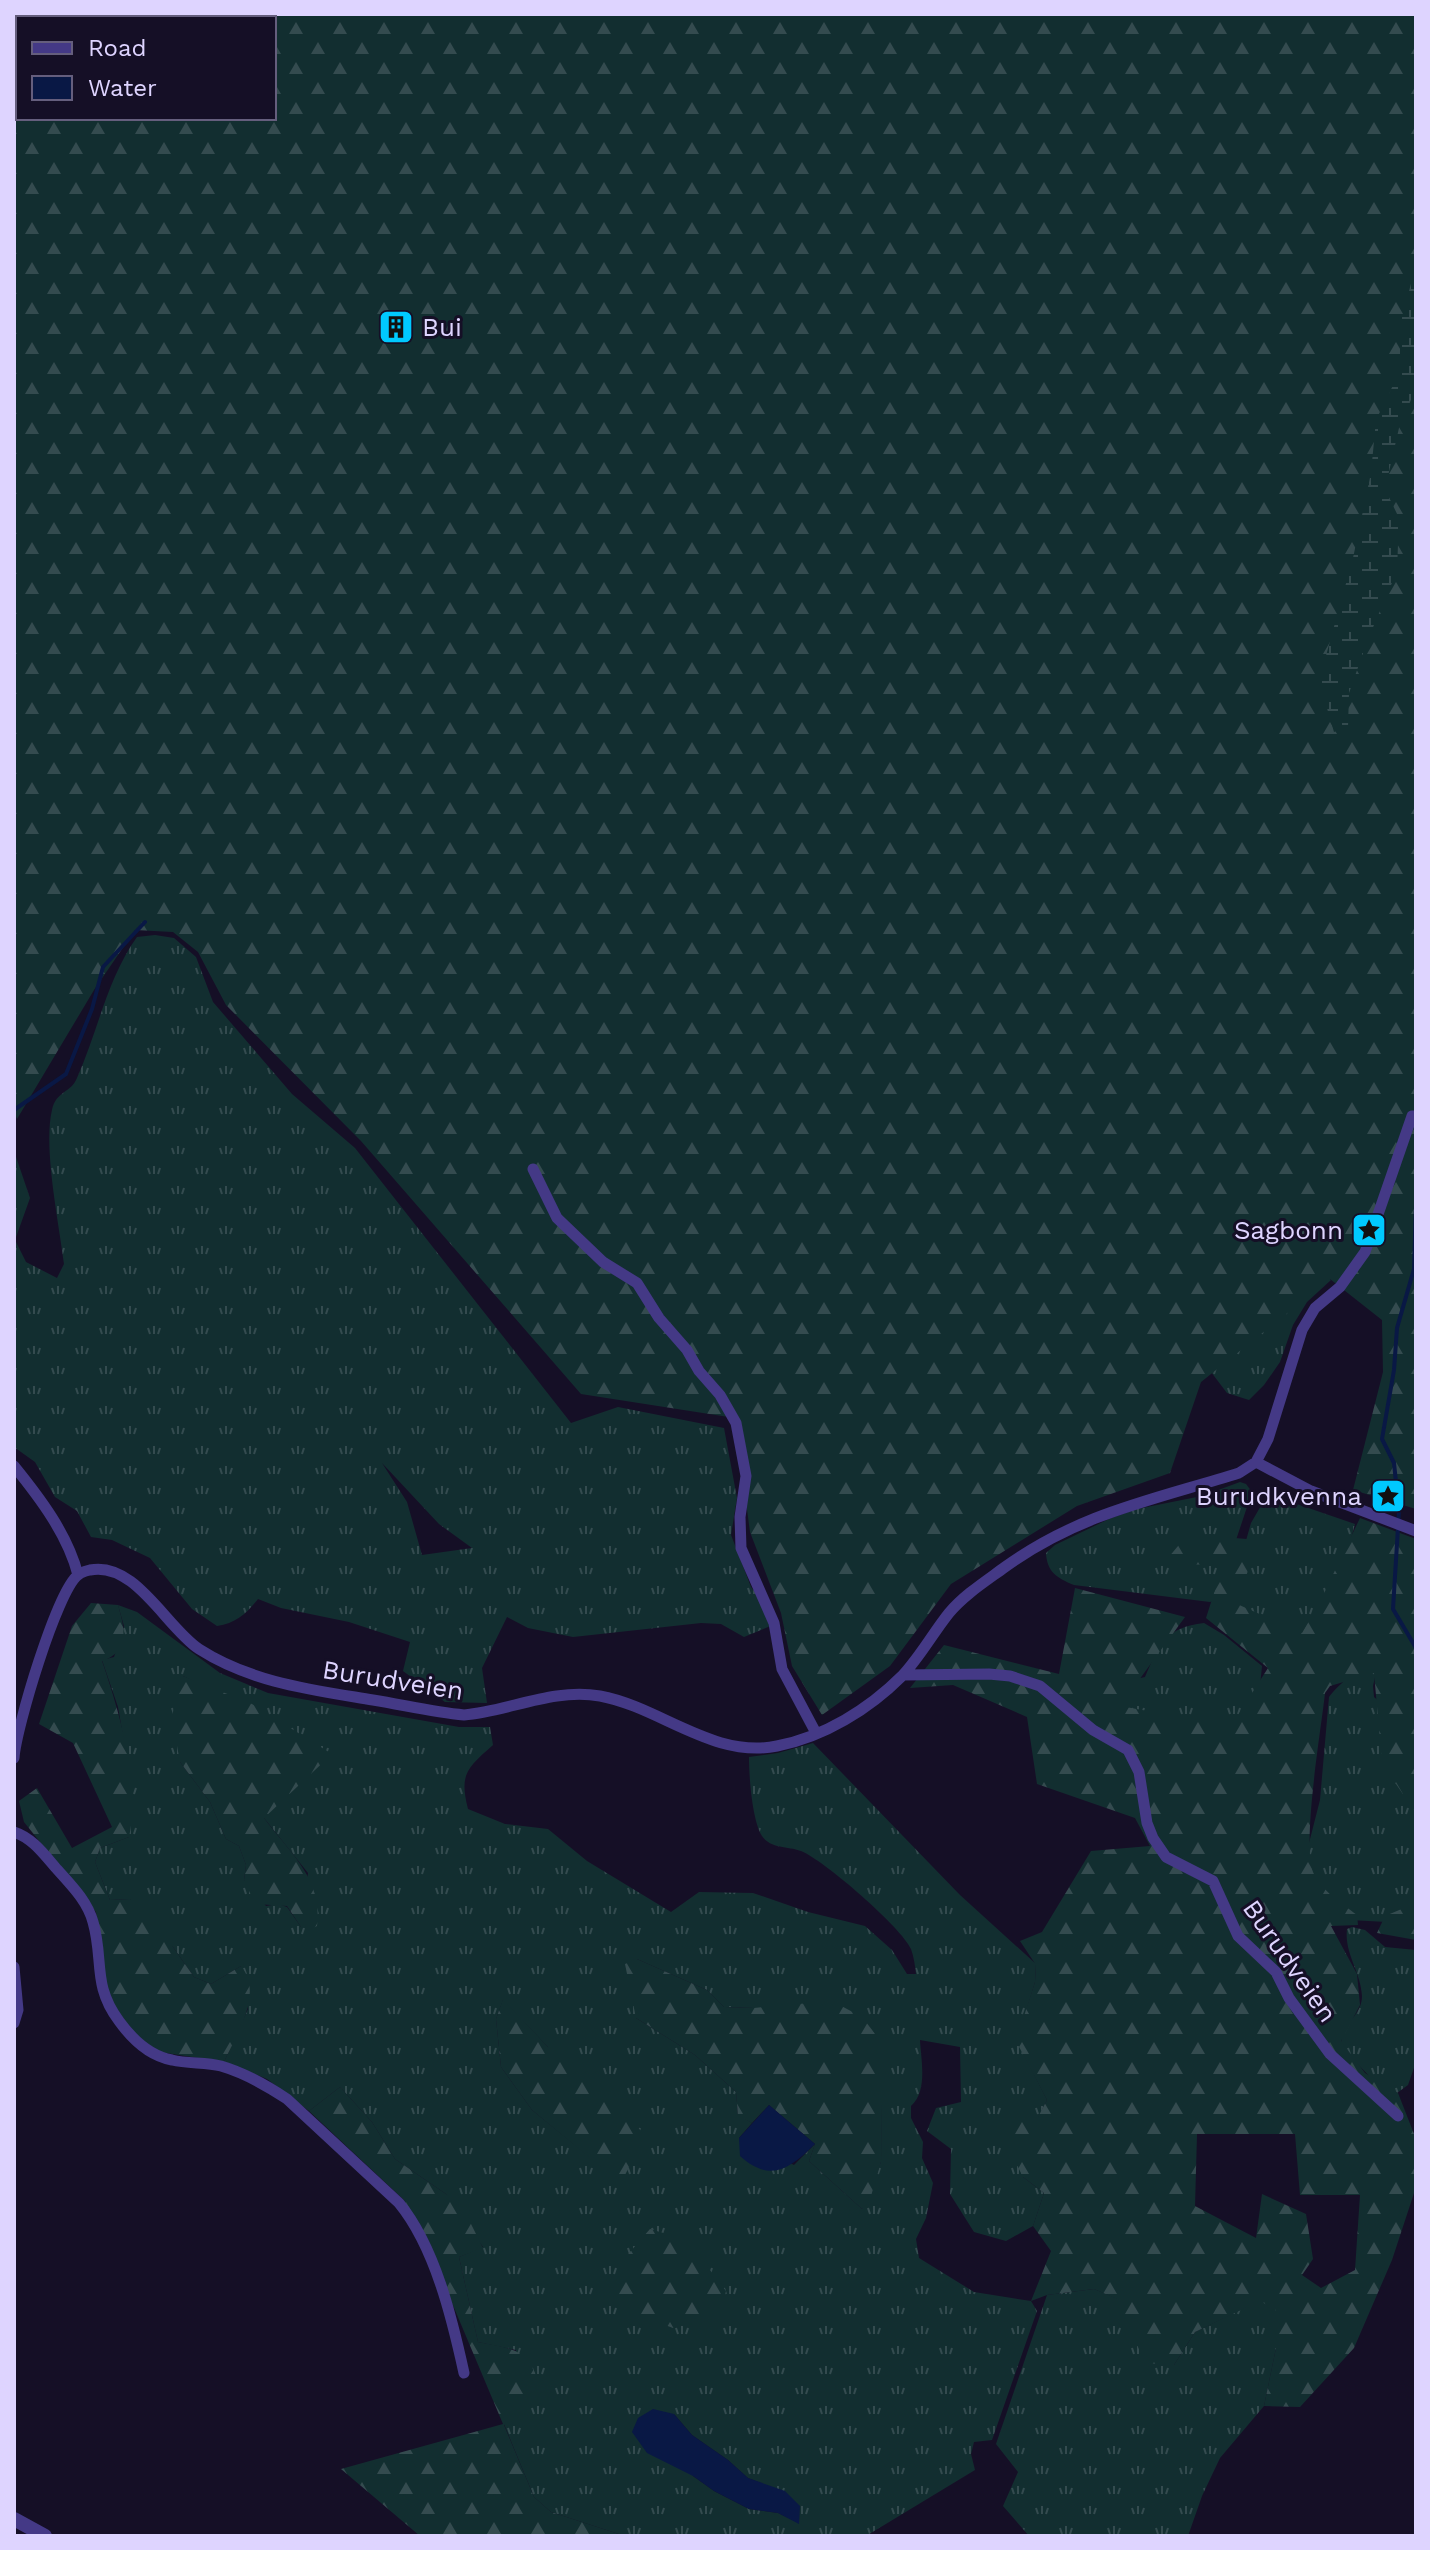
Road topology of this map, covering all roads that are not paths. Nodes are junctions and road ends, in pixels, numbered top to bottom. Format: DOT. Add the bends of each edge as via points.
graph roads {
  1 [pos="1414,1116"];
  2 [pos="533,1169"];
  3 [pos="1256,1462"];
  4 [pos="14,1466"];
  5 [pos="1412,1529"];
  6 [pos="78,1575"];
  7 [pos="903,1675"];
  8 [pos="816,1733"];
  9 [pos="14,1758"];
  10 [pos="14,1832"];
  11 [pos="14,1967"];
  12 [pos="14,2023"];
  13 [pos="1398,2116"];
  14 [pos="464,2373"];
  15 [pos="14,2519"];
  16 [pos="45,2536"];
  1 -- 3 [label="street" via="1365,1252 1302,1330"];
  2 -- 8 [label="street" via="557,1218 603,1262 637,1283 736,1423 746,1476 741,1548 774,1623 782,1669"];
  3 -- 5 [label="street" via="1311,1491"];
  3 -- 7 [label="street, Burudveien" via="1239,1473 1064,1530 968,1595"];
  4 -- 6 [label="street" via="57,1527"];
  6 -- 8 [label="street, Burudveien" via="110,1570 129,1579 197,1647 221,1662 291,1686 464,1715 577,1693 622,1702 743,1748 781,1746"];
  6 -- 9 [label="street" via="50,1632"];
  7 -- 8 [label="street, Burudveien" via="860,1712"];
  7 -- 13 [label="street, Burudveien" via="1010,1676 1040,1686 1093,1730 1128,1750 1139,1772 1147,1823 1166,1857 1213,1881 1238,1936 1276,1972 1330,2054"];
  10 -- 14 [label="street" via="37,1846 86,1903 95,1929 102,1989 137,2043 163,2058 219,2066 269,2087 411,2217 446,2299"];
  11 -- 12 [label="street"];
  15 -- 16 [label="street"];
}
